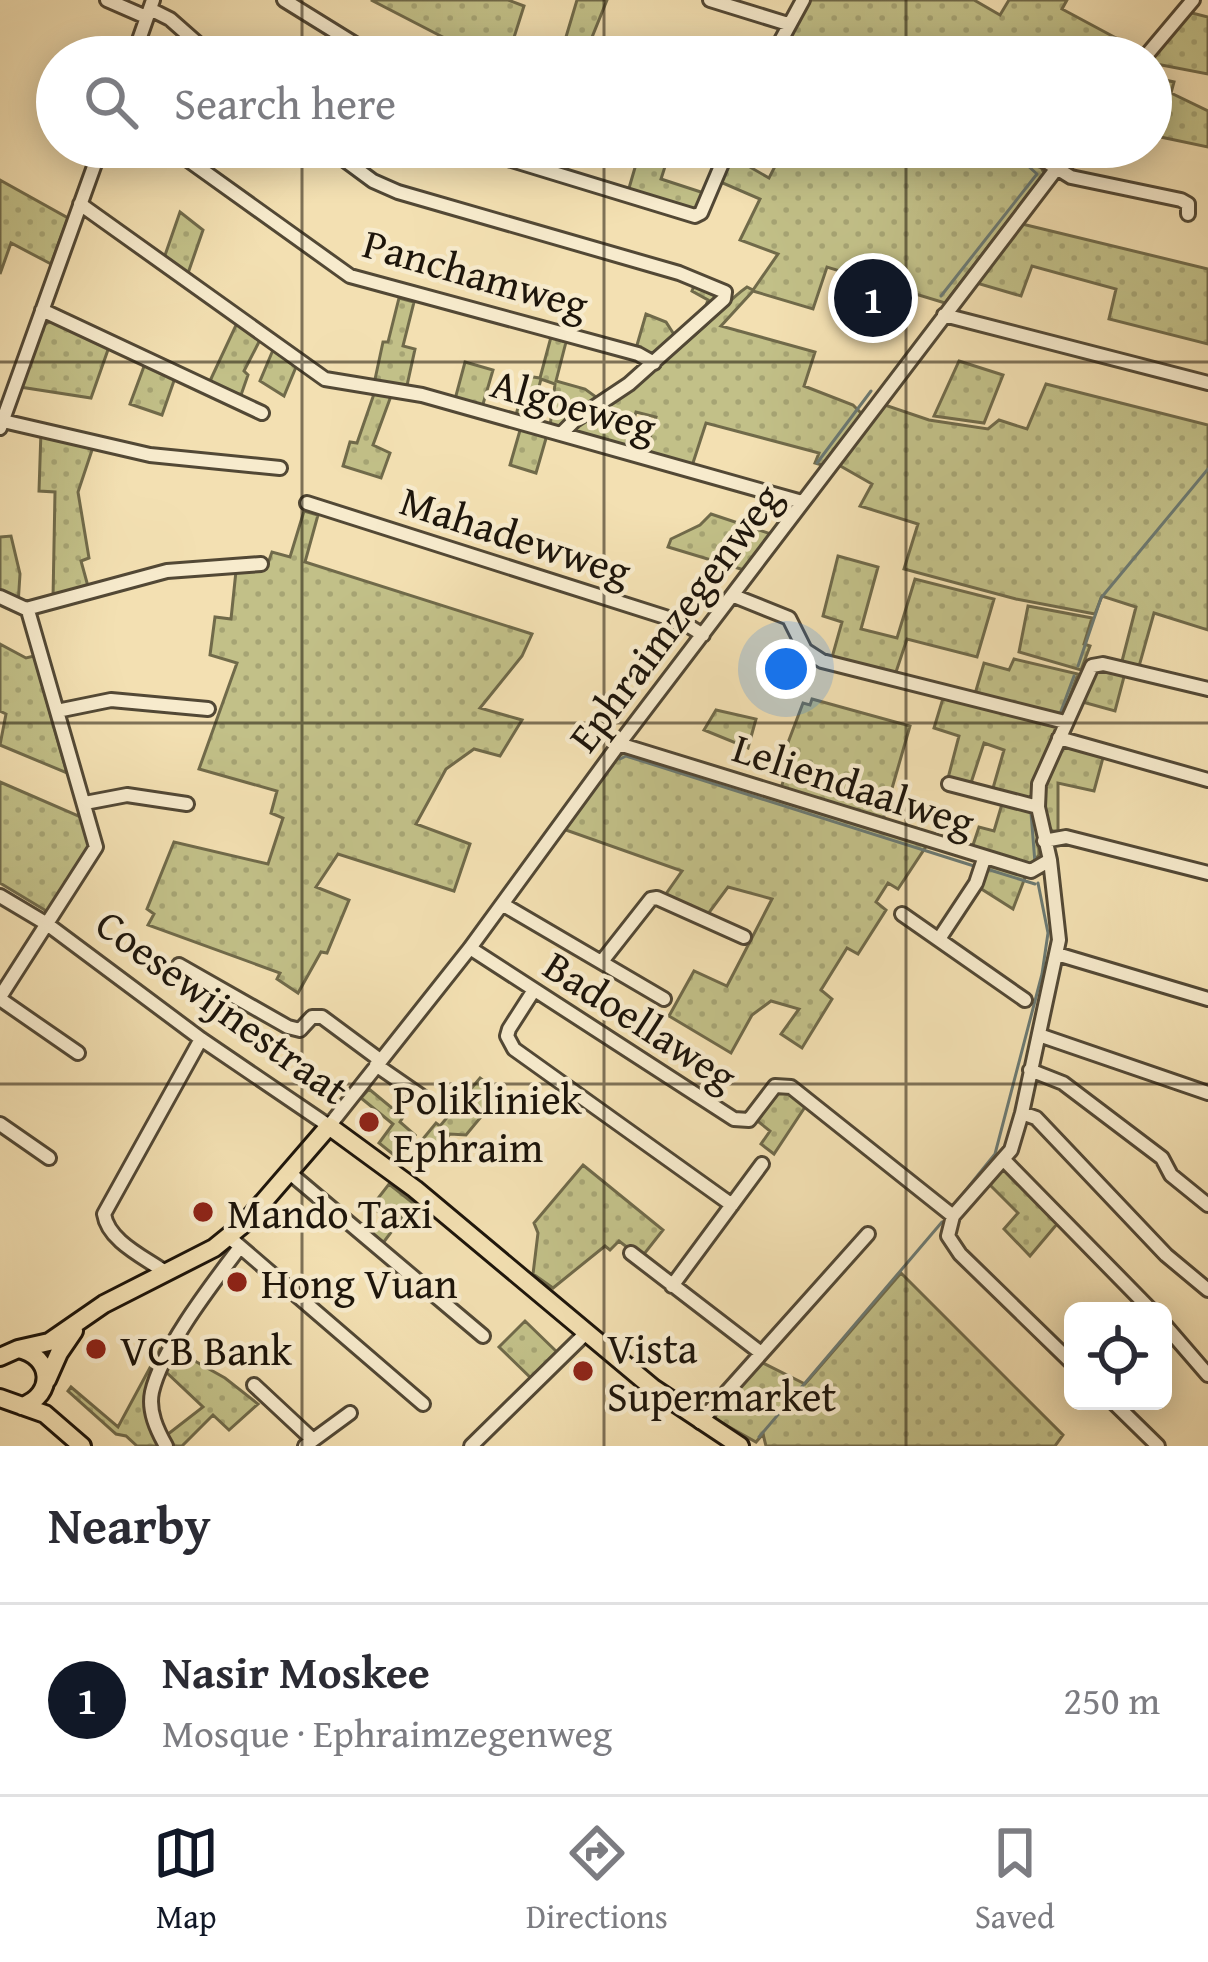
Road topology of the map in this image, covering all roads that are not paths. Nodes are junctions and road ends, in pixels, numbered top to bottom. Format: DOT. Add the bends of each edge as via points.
graph roads {
  1 [pos="106,0"];
  2 [pos="284,0"];
  3 [pos="710,0"];
  4 [pos="803,0"];
  5 [pos="1192,0"];
  6 [pos="150,9"];
  7 [pos="788,24"];
  8 [pos="190,36"];
  9 [pos="342,36"];
  10 [pos="782,36"];
  11 [pos="1162,36"];
  12 [pos="93,168"];
  13 [pos="199,168"];
  14 [pos="356,168"];
  15 [pos="538,168"];
  16 [pos="720,168"];
  17 [pos="1054,170"];
  18 [pos="80,205"];
  19 [pos="1188,214"];
  20 [pos="42,310"];
  21 [pos="944,315"];
  22 [pos="654,363"];
  23 [pos="1208,383"];
  24 [pos="262,413"];
  25 [pos="1,424"];
  26 [pos="562,434"];
  27 [pos="280,468"];
  28 [pos="802,502"];
  29 [pos="308,503"];
  30 [pos="261,565"];
  31 [pos="734,596"];
  32 [pos="0,597"];
  33 [pos="29,614"];
  34 [pos="703,634"];
  35 [pos="1208,689"];
  36 [pos="208,709"];
  37 [pos="58,711"];
  38 [pos="1065,722"];
  39 [pos="1059,738"];
  40 [pos="619,744"];
  41 [pos="1208,780"];
  42 [pos="950,784"];
  43 [pos="86,803"];
  44 [pos="188,804"];
  45 [pos="1038,807"];
  46 [pos="1044,841"];
  47 [pos="984,860"];
  48 [pos="1050,860"];
  49 [pos="1208,873"];
  50 [pos="0,896"];
  51 [pos="502,904"];
  52 [pos="902,914"];
  53 [pos="47,924"];
  54 [pos="744,937"];
  55 [pos="940,940"];
  56 [pos="470,948"];
  57 [pos="1057,954"];
  58 [pos="603,960"];
  59 [pos="179,965"];
  60 [pos="534,990"];
  61 [pos="0,998"];
  62 [pos="664,999"];
  63 [pos="1208,999"];
  64 [pos="1024,1000"];
  65 [pos="1039,1036"];
  66 [pos="201,1039"];
  67 [pos="77,1053"];
  68 [pos="378,1063"];
  69 [pos="1030,1070"];
  70 [pos="1208,1093"];
  71 [pos="431,1103"];
  72 [pos="1022,1113"];
  73 [pos="0,1124"];
  74 [pos="329,1126"];
  75 [pos="49,1158"];
  76 [pos="1004,1160"];
  77 [pos="763,1164"];
  78 [pos="291,1174"];
  79 [pos="732,1205"];
  80 [pos="1208,1205"];
  81 [pos="953,1216"];
  82 [pos="868,1234"];
  83 [pos="235,1242"];
  84 [pos="631,1253"];
  85 [pos="196,1259"];
  86 [pos="165,1272"];
  87 [pos="212,1285"];
  88 [pos="672,1286"];
  89 [pos="1208,1290"];
  90 [pos="1143,1302"];
  91 [pos="92,1313"];
  92 [pos="586,1333"];
  93 [pos="1172,1334"];
  94 [pos="483,1336"];
  95 [pos="6,1349"];
  96 [pos="761,1353"];
  97 [pos="1064,1355"];
  98 [pos="1208,1376"];
  99 [pos="46,1383"];
  100 [pos="254,1385"];
  101 [pos="423,1404"];
  102 [pos="9,1405"];
  103 [pos="1121,1410"];
  104 [pos="350,1413"];
  105 [pos="700,1422"];
  106 [pos="61,1425"];
  107 [pos="309,1443"];
  108 [pos="82,1446"];
  109 [pos="166,1446"];
  110 [pos="471,1446"];
  111 [pos="740,1446"];
  112 [pos="1158,1446"];
  1 -- 6 [label="street"];
  2 -- 9 [label="street"];
  3 -- 7 [label="street"];
  4 -- 7 [label="street"];
  5 -- 11 [label="street"];
  6 -- 8 [label="street"];
  7 -- 10 [label="street"];
  12 -- 18 [label="street"];
  13 -- 22 [label="street, Panchamweg" via="350,276"];
  14 -- 22 [label="street" via="382,187 722,289 725,295"];
  15 -- 16 [label="street" via="695,216"];
  17 -- 19 [label="street" via="1181,200"];
  17 -- 21 [label="street, Ephraimzegenweg"];
  18 -- 20 [label="street"];
  18 -- 26 [label="street, Algoeweg" via="325,379 422,395"];
  20 -- 24 [label="street"];
  20 -- 25 [label="street"];
  21 -- 23 [label="street"];
  21 -- 28 [label="street, Ephraimzegenweg"];
  22 -- 26 [label="street"];
  25 -- 27 [label="street" via="149,455"];
  26 -- 28 [label="street, Algoeweg"];
  28 -- 31 [label="street, Ephraimzegenweg"];
  29 -- 34 [label="street, Mahadewweg"];
  30 -- 32 [label="street" via="167,571 26,609"];
  31 -- 34 [label="street, Ephraimzegenweg"];
  31 -- 38 [label="street" via="789,618 805,650 822,661"];
  33 -- 37 [label="street"];
  34 -- 40 [label="street, Ephraimzegenweg"];
  35 -- 38 [label="street" via="1092,666"];
  36 -- 37 [label="street" via="111,700"];
  37 -- 43 [label="street"];
  38 -- 39 [label="street"];
  39 -- 41 [label="street"];
  39 -- 45 [label="street"];
  40 -- 47 [label="street, Leliendaalweg"];
  40 -- 51 [label="street, Ephraimzegenweg"];
  42 -- 45 [label="street"];
  43 -- 44 [label="street" via="127,795"];
  43 -- 53 [label="street" via="96,850"];
  45 -- 46 [label="street"];
  46 -- 48 [label="street"];
  46 -- 49 [label="street" via="1066,837"];
  47 -- 48 [label="street, Leliendaalweg" via="1030,871"];
  47 -- 55 [label="street"];
  48 -- 57 [label="street"];
  50 -- 53 [label="street, Coesewijnestraat"];
  51 -- 56 [label="street, Ephraimzegenweg"];
  51 -- 58 [label="street"];
  52 -- 55 [label="street"];
  53 -- 61 [label="street"];
  53 -- 66 [label="street, Coesewijnestraat"];
  54 -- 58 [label="street" via="657,898"];
  55 -- 64 [label="street"];
  56 -- 60 [label="street, Badoellaweg"];
  56 -- 68 [label="street, Ephraimzegenweg"];
  57 -- 63 [label="street"];
  57 -- 65 [label="street"];
  58 -- 62 [label="street"];
  59 -- 68 [label="street" via="288,1027 300,1030 322,1017"];
  60 -- 79 [label="street" via="509,1029 514,1049"];
  60 -- 81 [label="street, Badoellaweg" via="734,1119 749,1120 775,1086 791,1087"];
  61 -- 67 [label="street"];
  65 -- 69 [label="street"];
  65 -- 70 [label="street"];
  66 -- 74 [label="street, Coesewijnestraat"];
  66 -- 86 [label="street" via="104,1214 115,1236"];
  68 -- 71 [label="street"];
  68 -- 74 [label="street, Ephraimzegenweg"];
  69 -- 72 [label="street"];
  69 -- 80 [label="street" via="1063,1083 1154,1152"];
  72 -- 76 [label="street"];
  72 -- 89 [label="street" via="1036,1118"];
  73 -- 75 [label="street"];
  74 -- 78 [label="main road"];
  74 -- 92 [label="main road, Coesewijnestraat"];
  76 -- 81 [label="street"];
  76 -- 90 [label="street"];
  77 -- 79 [label="street"];
  78 -- 83 [label="main road"];
  78 -- 94 [label="street"];
  79 -- 88 [label="street"];
  81 -- 97 [label="street" via="948,1236 960,1254"];
  82 -- 96 [label="street"];
  83 -- 85 [label="main road"];
  83 -- 87 [label="street"];
  83 -- 101 [label="street"];
  84 -- 88 [label="street"];
  85 -- 86 [label="main road"];
  85 -- 87 [label="street"];
  86 -- 91 [label="main road"];
  87 -- 109 [label="street" via="153,1389 152,1414"];
  88 -- 96 [label="street"];
  91 -- 95 [label="main road" via="49,1342"];
  91 -- 99 [label="main road" via="58,1353"];
  92 -- 105 [label="main road, Coesewijnestraat"];
  92 -- 110 [label="street"];
  93 -- 98 [label="street"];
  95 -- 99 [label="main road" via="36,1355"];
  96 -- 105 [label="street"];
  99 -- 102 [label="main road" via="39,1397"];
  99 -- 106 [label="main road"];
  100 -- 107 [label="street"];
  102 -- 106 [label="main road" via="34,1408"];
  103 -- 112 [label="street"];
  104 -- 107 [label="street"];
  105 -- 111 [label="main road, Coesewijnestraat"];
  106 -- 108 [label="main road"];
}
